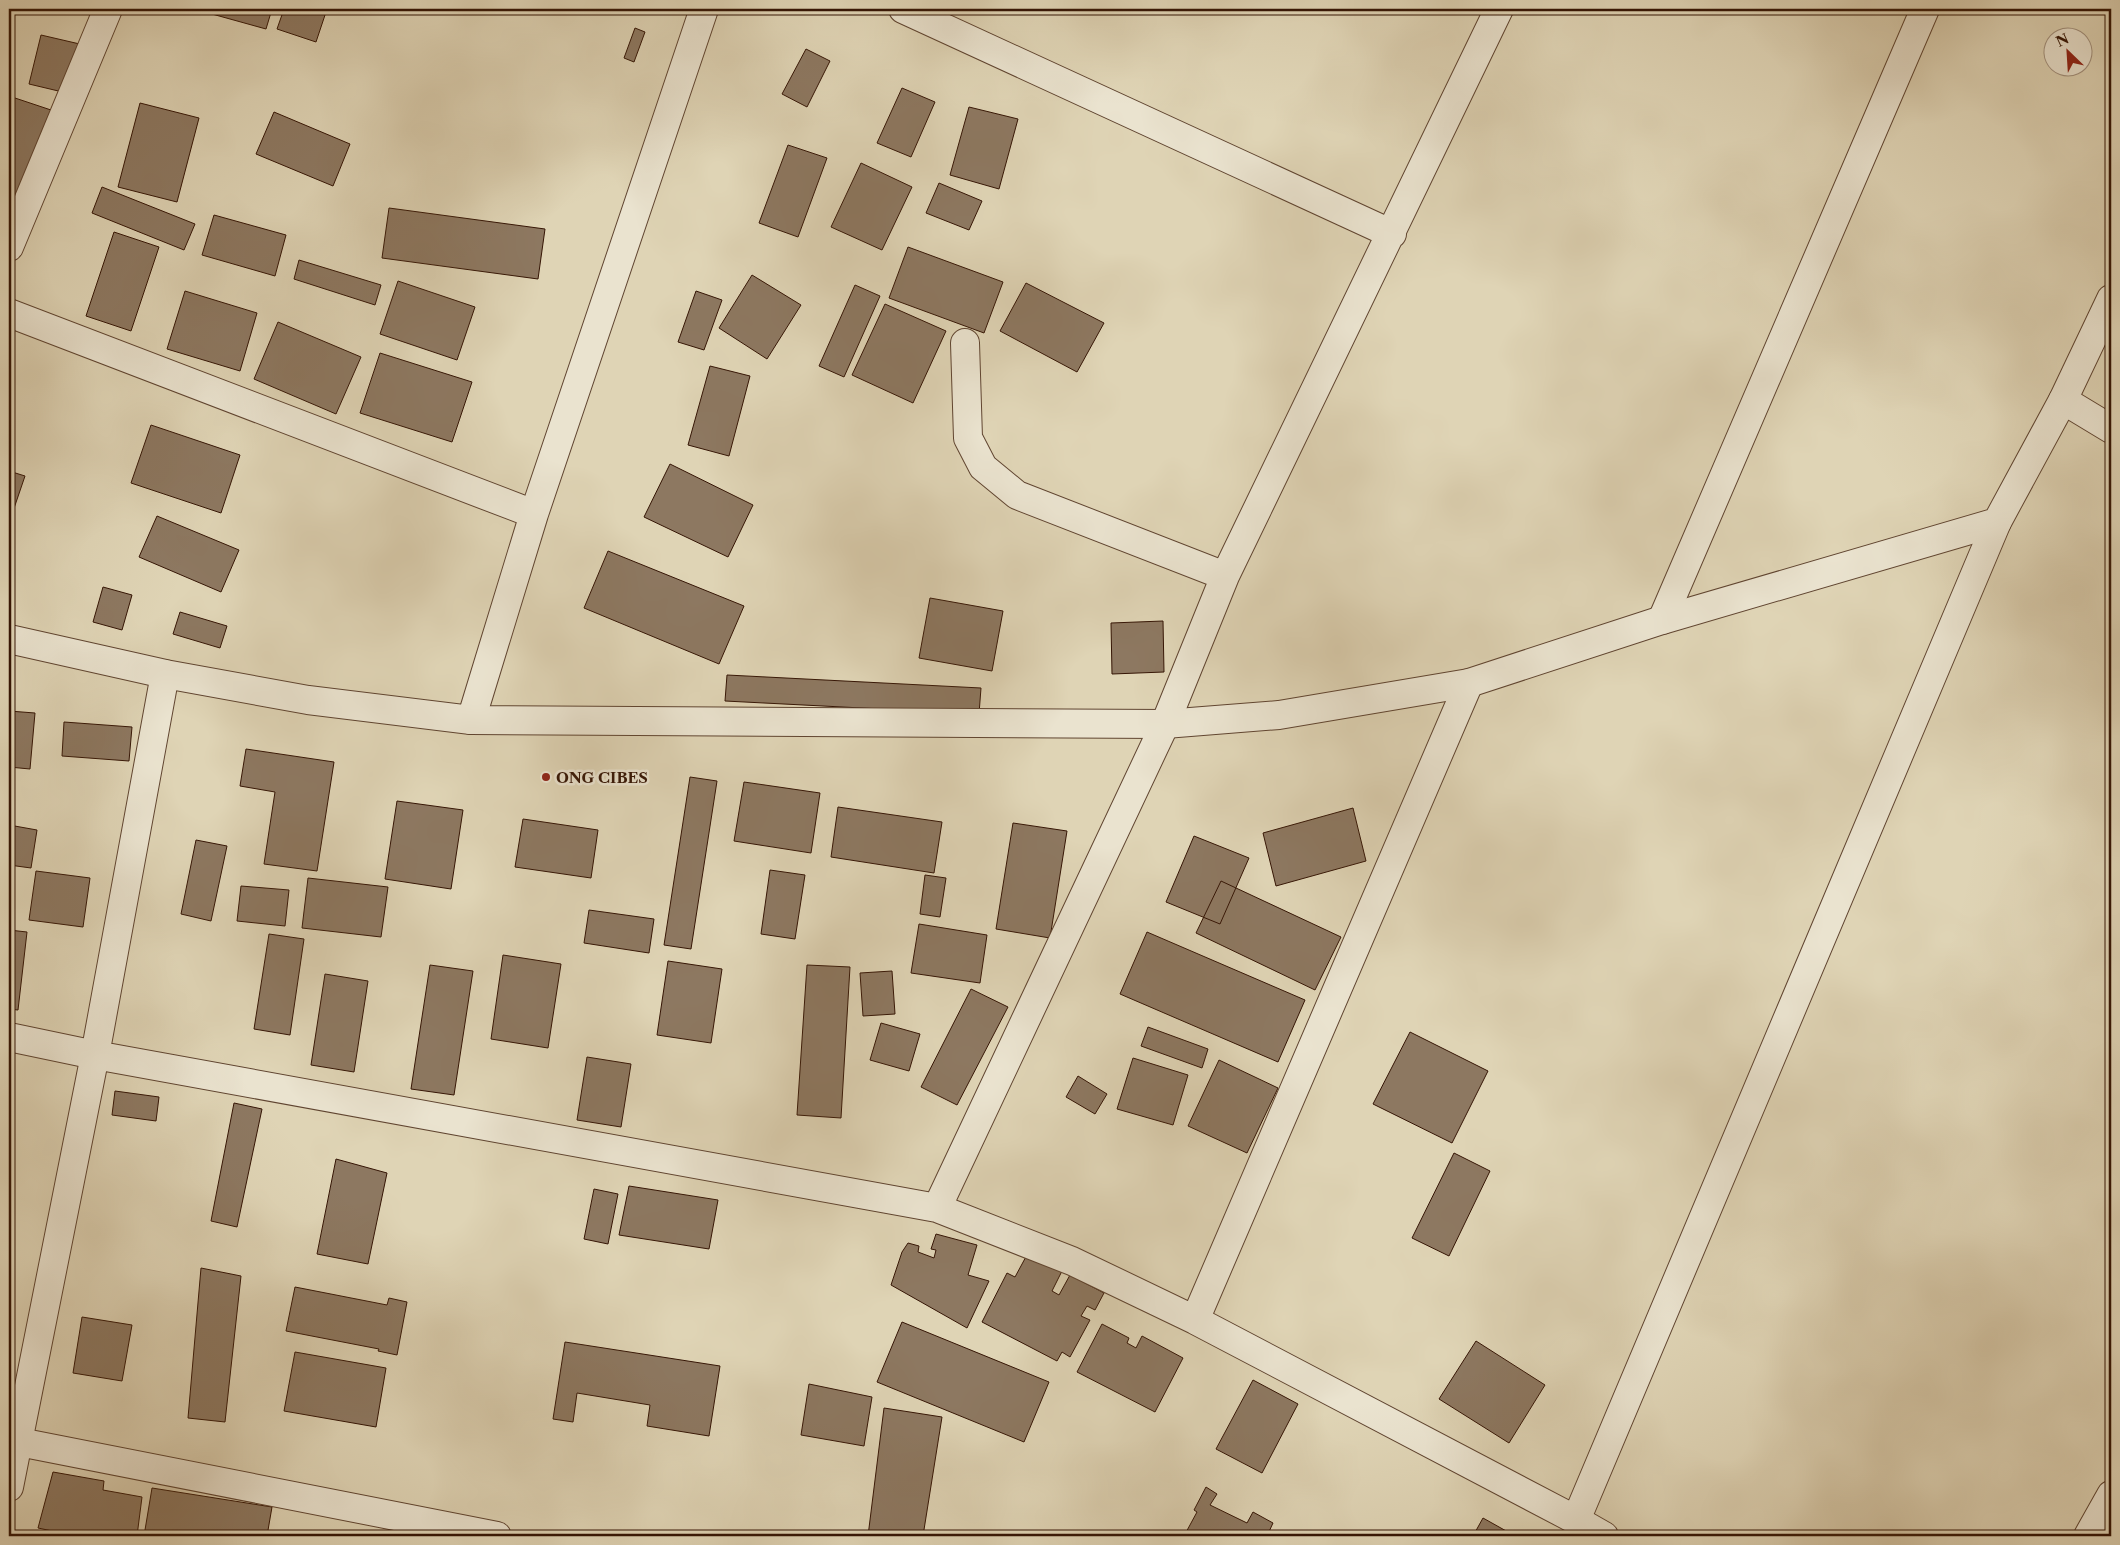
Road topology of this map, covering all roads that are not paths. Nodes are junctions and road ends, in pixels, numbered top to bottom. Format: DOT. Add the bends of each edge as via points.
graph roads {
  1 [pos="108,9"];
  2 [pos="704,9"];
  3 [pos="903,9"];
  4 [pos="1500,9"];
  5 [pos="1925,9"];
  6 [pos="1392,234"];
  7 [pos="9,247"];
  8 [pos="2111,299"];
  9 [pos="9,313"];
  10 [pos="965,343"];
  11 [pos="2063,400"];
  12 [pos="2111,429"];
  13 [pos="534,514"];
  14 [pos="1997,522"];
  15 [pos="1225,576"];
  16 [pos="1662,620"];
  17 [pos="9,639"];
  18 [pos="165,674"];
  19 [pos="1469,682"];
  20 [pos="471,720"];
  21 [pos="1165,724"];
  22 [pos="9,1037"];
  23 [pos="95,1055"];
  24 [pos="937,1208"];
  25 [pos="1196,1320"];
  26 [pos="14,1441"];
  27 [pos="9,1487"];
  28 [pos="2111,1495"];
  29 [pos="1576,1520"];
  30 [pos="498,1536"];
  31 [pos="1604,1536"];
  32 [pos="2088,1536"];
  1 -- 7 [label="street"];
  2 -- 13 [label="street"];
  3 -- 6 [label="street"];
  4 -- 6 [label="street"];
  5 -- 16 [label="street"];
  6 -- 15 [label="street"];
  8 -- 11 [label="street"];
  9 -- 13 [label="street"];
  10 -- 15 [label="street" via="968,438 983,467 1017,495"];
  11 -- 12 [label="street"];
  11 -- 14 [label="street"];
  13 -- 20 [label="street"];
  14 -- 16 [label="street"];
  14 -- 29 [label="street"];
  15 -- 21 [label="street"];
  16 -- 19 [label="street"];
  17 -- 18 [label="street"];
  18 -- 20 [label="street" via="308,700"];
  18 -- 23 [label="street"];
  19 -- 21 [label="street" via="1279,715"];
  19 -- 25 [label="street"];
  20 -- 21 [label="street"];
  21 -- 24 [label="street"];
  22 -- 23 [label="street"];
  23 -- 24 [label="street"];
  23 -- 26 [label="street"];
  24 -- 25 [label="street" via="1072,1261"];
  25 -- 29 [label="street"];
  26 -- 27 [label="street"];
  26 -- 30 [label="street"];
  28 -- 32 [label="street"];
  29 -- 31 [label="street"];
}
